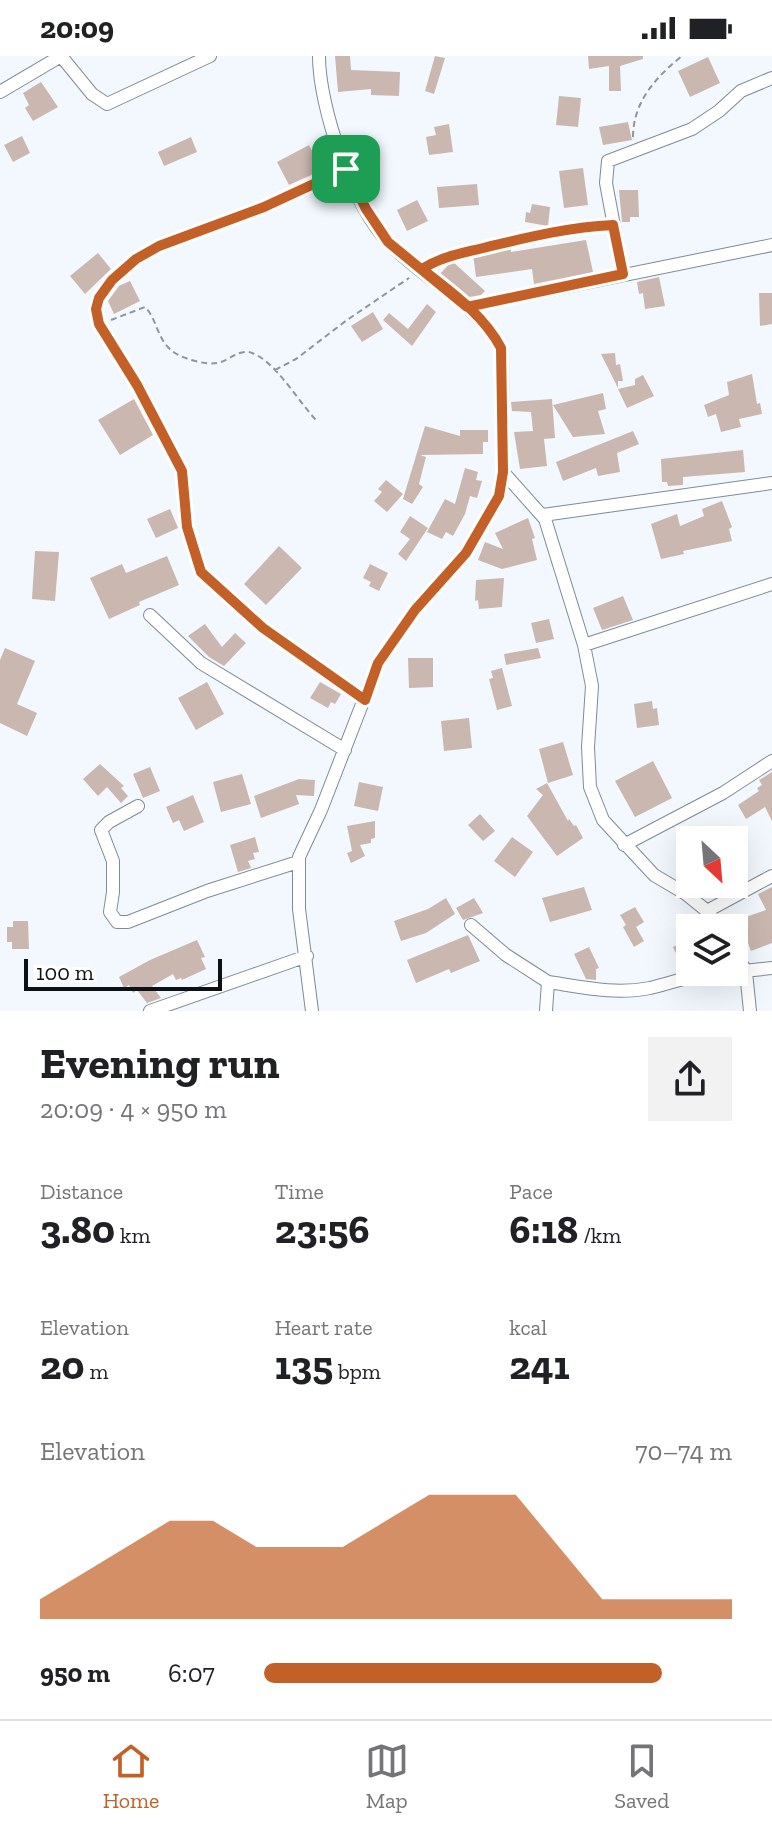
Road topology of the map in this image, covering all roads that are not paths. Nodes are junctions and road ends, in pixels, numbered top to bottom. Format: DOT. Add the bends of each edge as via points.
graph roads {
  1 [pos="61,56"];
  2 [pos="210,56"];
  3 [pos="319,56"];
  4 [pos="772,78"];
  5 [pos="0,92"];
  6 [pos="346,169"];
  7 [pos="772,245"];
  8 [pos="623,274"];
  9 [pos="467,307"];
  10 [pos="503,472"];
  11 [pos="772,483"];
  12 [pos="543,515"];
  13 [pos="772,584"];
  14 [pos="150,615"];
  15 [pos="584,645"];
  16 [pos="365,700"];
  17 [pos="345,750"];
  18 [pos="772,761"];
  19 [pos="138,806"];
  20 [pos="624,845"];
  21 [pos="298,862"];
  22 [pos="772,876"];
  23 [pos="707,911"];
  24 [pos="709,914"];
  25 [pos="471,925"];
  26 [pos="307,956"];
  27 [pos="772,968"];
  28 [pos="748,971"];
  29 [pos="676,981"];
  30 [pos="548,982"];
  31 [pos="744,986"];
  32 [pos="150,1011"];
  33 [pos="312,1011"];
  34 [pos="546,1011"];
  35 [pos="750,1011"];
  1 -- 2 [label="street" via="107,104"];
  1 -- 5 [label="street"];
  3 -- 6 [label="street" via="323,99"];
  4 -- 8 [label="street" via="741,91 692,129 608,162 606,183"];
  6 -- 9 [label="street" via="388,242"];
  6 -- 16 [label="street" via="159,246 136,259 102,291 96,309 99,324 182,471 187,527 201,572 263,628"];
  7 -- 8 [label="street"];
  8 -- 9 [label="street"];
  9 -- 10 [label="street" via="502,352"];
  10 -- 12 [label="street"];
  10 -- 16 [label="street" via="499,496 479,534 400,629 378,663"];
  11 -- 12 [label="street"];
  12 -- 15 [label="street"];
  13 -- 15 [label="street"];
  14 -- 17 [label="street" via="201,663"];
  15 -- 20 [label="street" via="592,686 590,793"];
  16 -- 17 [label="street"];
  17 -- 21 [label="street"];
  18 -- 20 [label="street"];
  19 -- 21 [label="street" via="101,830 113,861 110,912 117,922"];
  20 -- 23 [label="street" via="654,875"];
  21 -- 26 [label="street"];
  22 -- 23 [label="street"];
  23 -- 24 [label="street"];
  25 -- 30 [label="street"];
  26 -- 32 [label="street"];
  26 -- 33 [label="street"];
  27 -- 28 [label="street"];
  29 -- 30 [label="street" via="626,991"];
  30 -- 34 [label="street"];
  31 -- 35 [label="street"];
}
